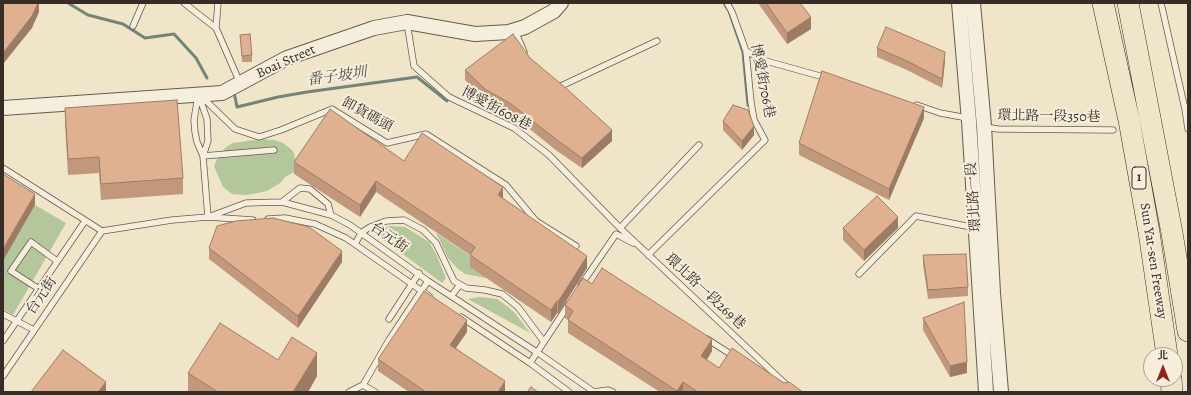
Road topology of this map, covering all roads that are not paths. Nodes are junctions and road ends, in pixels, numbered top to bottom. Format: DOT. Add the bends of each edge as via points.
graph roads {
  1 [pos="142,3"];
  2 [pos="184,3"];
  3 [pos="218,3"];
  4 [pos="561,3"];
  5 [pos="727,3"];
  6 [pos="959,3"];
  7 [pos="973,3"];
  8 [pos="1103,3"];
  9 [pos="1128,3"];
  10 [pos="1161,3"];
  11 [pos="407,22"];
  12 [pos="133,26"];
  13 [pos="216,28"];
  14 [pos="515,30"];
  15 [pos="656,41"];
  16 [pos="746,51"];
  17 [pos="529,58"];
  18 [pos="836,80"];
  19 [pos="555,82"];
  20 [pos="240,83"];
  21 [pos="561,86"];
  22 [pos="566,92"];
  23 [pos="199,94"];
  24 [pos="914,104"];
  25 [pos="3,108"];
  26 [pos="1187,109"];
  27 [pos="970,122"];
  28 [pos="984,126"];
  29 [pos="1188,129"];
  30 [pos="1113,130"];
  31 [pos="765,140"];
  32 [pos="699,145"];
  33 [pos="274,150"];
  34 [pos="202,156"];
  35 [pos="3,168"];
  36 [pos="282,202"];
  37 [pos="331,215"];
  38 [pos="208,217"];
  39 [pos="85,221"];
  40 [pos="620,228"];
  41 [pos="976,228"];
  42 [pos="102,231"];
  43 [pos="361,233"];
  44 [pos="355,244"];
  45 [pos="576,246"];
  46 [pos="640,247"];
  47 [pos="648,255"];
  48 [pos="57,261"];
  49 [pos="419,273"];
  50 [pos="859,274"];
  51 [pos="428,281"];
  52 [pos="412,284"];
  53 [pos="460,284"];
  54 [pos="39,289"];
  55 [pos="421,291"];
  56 [pos="578,291"];
  57 [pos="451,296"];
  58 [pos="573,297"];
  59 [pos="438,302"];
  60 [pos="3,314"];
  61 [pos="457,315"];
  62 [pos="389,319"];
  63 [pos="16,321"];
  64 [pos="34,330"];
  65 [pos="1188,331"];
  66 [pos="704,337"];
  67 [pos="3,341"];
  68 [pos="544,342"];
  69 [pos="1166,347"];
  70 [pos="537,353"];
  71 [pos="742,362"];
  72 [pos="530,363"];
  73 [pos="3,376"];
  74 [pos="363,385"];
  75 [pos="780,388"];
  76 [pos="349,392"];
  77 [pos="375,392"];
  78 [pos="569,392"];
  79 [pos="594,392"];
  80 [pos="613,392"];
  81 [pos="786,392"];
  82 [pos="794,392"];
  83 [pos="986,392"];
  84 [pos="1001,392"];
  1 -- 12 [label="lane"];
  2 -- 13 [label="lane"];
  3 -- 13 [label="lane"];
  4 -- 14 [label="street, Boai Street" via="554,11"];
  5 -- 16 [label="lane, 博愛街706巷"];
  6 -- 27 [label="street, 環北路一段"];
  7 -- 28 [label="street, 環北路一段"];
  8 -- 69 [label="highway, Sun Yat-sen Freeway / 1" via="1129,120"];
  9 -- 65 [label="highway, Sun Yat-sen Freeway / 1"];
  10 -- 26 [label="lane"];
  11 -- 14 [label="street, Boai Street" via="475,34"];
  11 -- 20 [label="street, Boai Street" via="374,28 287,58"];
  11 -- 40 [label="lane, 博愛街608巷" via="414,66 449,97 514,128 550,155"];
  13 -- 20 [label="lane"];
  14 -- 17 [label="lane" via="524,53"];
  15 -- 21 [label="lane"];
  16 -- 18 [label="lane" via="766,60"];
  16 -- 31 [label="lane, 博愛街706巷" via="754,120"];
  19 -- 21 [label="lane"];
  20 -- 23 [label="street, Boai Street" via="222,93"];
  21 -- 22 [label="lane"];
  23 -- 25 [label="street, Boai Street"];
  23 -- 34 [label="lane" via="194,120"];
  23 -- 34 [label="lane" via="207,119 208,141"];
  23 -- 45 [label="lane, 卸貨碼頭" via="235,130 259,137 332,109 387,143 426,134 506,185 536,221"];
  24 -- 27 [label="lane, 環北路一段350巷" via="962,117"];
  26 -- 29 [label="lane"];
  27 -- 28 [label="lane, 環北路一段350巷"];
  27 -- 41 [label="street, 環北路一段"];
  28 -- 30 [label="lane, 環北路一段350巷" via="998,129"];
  28 -- 84 [label="street, 環北路一段"];
  31 -- 47 [label="lane, 環北路一段269巷"];
  32 -- 40 [label="lane"];
  33 -- 34 [label="lane"];
  34 -- 38 [label="lane"];
  35 -- 39 [label="lane"];
  36 -- 37 [label="lane, 台元街"];
  36 -- 37 [label="lane" via="300,188 310,189 328,204"];
  36 -- 38 [label="lane, 台元街" via="246,204"];
  37 -- 43 [label="lane, 台元街"];
  38 -- 42 [label="lane, 台元街"];
  38 -- 44 [label="lane, 台元街" via="246,220 285,218 315,224"];
  39 -- 42 [label="lane"];
  39 -- 48 [label="lane, 台元街"];
  40 -- 46 [label="lane, 博愛街608巷"];
  41 -- 50 [label="lane" via="916,216"];
  41 -- 83 [label="street, 環北路一段"];
  42 -- 64 [label="lane, 台元街"];
  43 -- 44 [label="lane"];
  43 -- 49 [label="lane, 台元街"];
  43 -- 53 [label="lane" via="386,221 404,220 423,230 436,243 454,281"];
  44 -- 52 [label="lane, 台元街"];
  46 -- 47 [label="lane, 博愛街608巷"];
  46 -- 56 [label="lane" via="616,234"];
  47 -- 82 [label="lane, 環北路一段269巷"];
  48 -- 54 [label="lane, 台元街"];
  48 -- 54 [label="lane" via="31,242 11,271"];
  49 -- 51 [label="lane, 台元街"];
  49 -- 52 [label="lane"];
  51 -- 55 [label="lane"];
  51 -- 57 [label="lane, 台元街"];
  52 -- 55 [label="lane, 台元街"];
  52 -- 62 [label="lane"];
  53 -- 57 [label="lane"];
  53 -- 68 [label="lane" via="466,288 502,294 518,307"];
  54 -- 63 [label="lane, 台元街"];
  55 -- 59 [label="lane, 台元街"];
  55 -- 74 [label="lane"];
  57 -- 70 [label="lane, 台元街"];
  58 -- 68 [label="lane"];
  60 -- 63 [label="lane"];
  61 -- 72 [label="lane"];
  63 -- 64 [label="lane"];
  63 -- 67 [label="lane, 台元街"];
  64 -- 73 [label="lane, 台元街"];
  66 -- 71 [label="lane"];
  68 -- 70 [label="lane"];
  70 -- 72 [label="lane"];
  70 -- 79 [label="lane, 台元街"];
  72 -- 78 [label="lane"];
  74 -- 76 [label="lane"];
  74 -- 77 [label="lane"];
  75 -- 81 [label="lane"];
  79 -- 80 [label="lane"];
}
